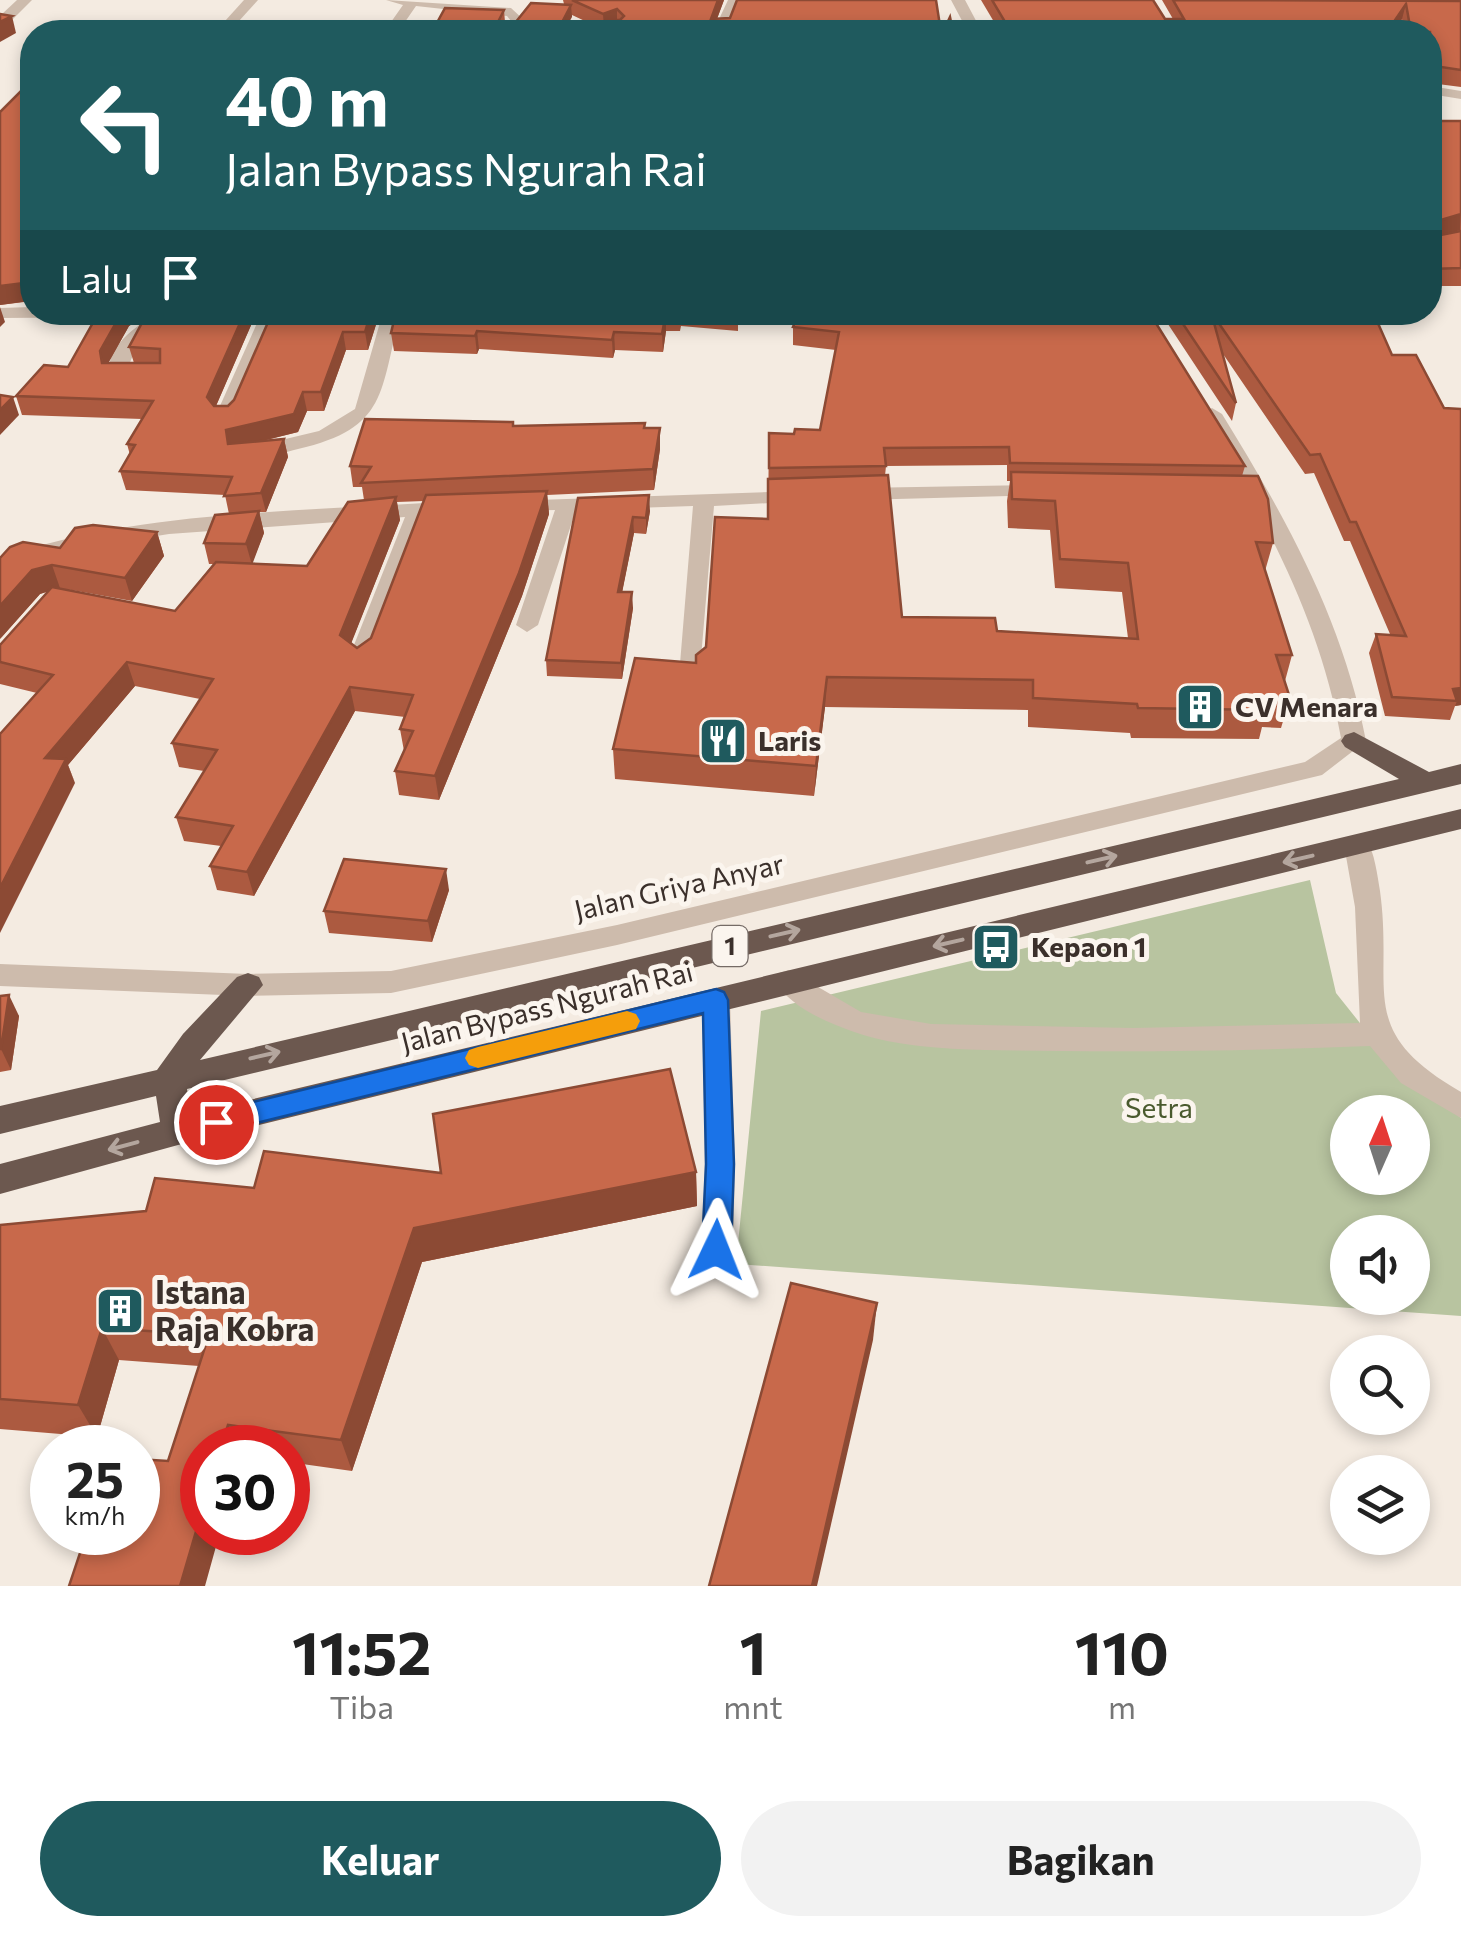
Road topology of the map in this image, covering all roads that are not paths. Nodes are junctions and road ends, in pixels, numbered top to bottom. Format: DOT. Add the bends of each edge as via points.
graph roads {
  1 [pos="25,0"];
  2 [pos="252,0"];
  3 [pos="393,0"];
  4 [pos="411,3"];
  5 [pos="6,18"];
  6 [pos="233,20"];
  7 [pos="399,20"];
  8 [pos="517,20"];
  9 [pos="153,325"];
  10 [pos="265,325"];
  11 [pos="388,325"];
  12 [pos="154,374"];
  13 [pos="1200,396"];
  14 [pos="225,416"];
  15 [pos="240,455"];
  16 [pos="1053,491"];
  17 [pos="704,500"];
  18 [pos="568,504"];
  19 [pos="419,508"];
  20 [pos="0,564"];
  21 [pos="527,625"];
  22 [pos="360,660"];
  23 [pos="690,676"];
  24 [pos="1354,742"];
  25 [pos="1461,774"];
  26 [pos="1427,783"];
  27 [pos="1461,819"];
  28 [pos="1357,845"];
  29 [pos="0,975"];
  30 [pos="789,981"];
  31 [pos="248,985"];
  32 [pos="716,1000"];
  33 [pos="1378,1034"];
  34 [pos="170,1077"];
  35 [pos="1461,1106"];
  36 [pos="0,1120"];
  37 [pos="178,1132"];
  38 [pos="0,1179"];
  39 [pos="716,1250"];
  1 -- 5 [label="street"];
  2 -- 6 [label="street"];
  3 -- 4 [label="street"];
  4 -- 7 [label="street"];
  4 -- 8 [label="street" via="511,12"];
  9 -- 12 [label="street" via="138,332 116,371"];
  10 -- 14 [label="street"];
  11 -- 15 [label="street" via="364,411 354,421 326,436"];
  13 -- 24 [label="street" via="1310,592 1348,701"];
  16 -- 17 [label="street"];
  17 -- 18 [label="street"];
  17 -- 23 [label="street"];
  18 -- 19 [label="street"];
  18 -- 21 [label="street"];
  19 -- 20 [label="street" via="122,535"];
  19 -- 22 [label="street"];
  24 -- 26 [label="highway"];
  24 -- 31 [label="street, Jalan Griya Anyar" via="1314,769 617,935 392,982"];
  25 -- 26 [label="highway, Jalan Bypass Ngurah Rai / 1"];
  34 -- 26 [label="highway, Jalan Bypass Ngurah Rai / 1, one-way"];
  27 -- 28 [label="highway, Jalan Bypass Ngurah Rai / 1"];
  28 -- 30 [label="highway, Jalan Bypass Ngurah Rai / 1, one-way"];
  28 -- 33 [label="street" via="1365,872 1368,990"];
  29 -- 31 [label="street, Jalan Griya Anyar"];
  30 -- 32 [label="highway, Jalan Bypass Ngurah Rai / 1"];
  30 -- 33 [label="street" via="859,1022 908,1032 1148,1041"];
  31 -- 34 [label="highway"];
  32 -- 37 [label="highway, Jalan Bypass Ngurah Rai / 1"];
  32 -- 39 [label="street"];
  33 -- 35 [label="street" via="1399,1064"];
  34 -- 36 [label="highway, Jalan Bypass Ngurah Rai / 1"];
  34 -- 37 [label="highway"];
  37 -- 38 [label="highway, Jalan Bypass Ngurah Rai / 1, one-way"];
}
